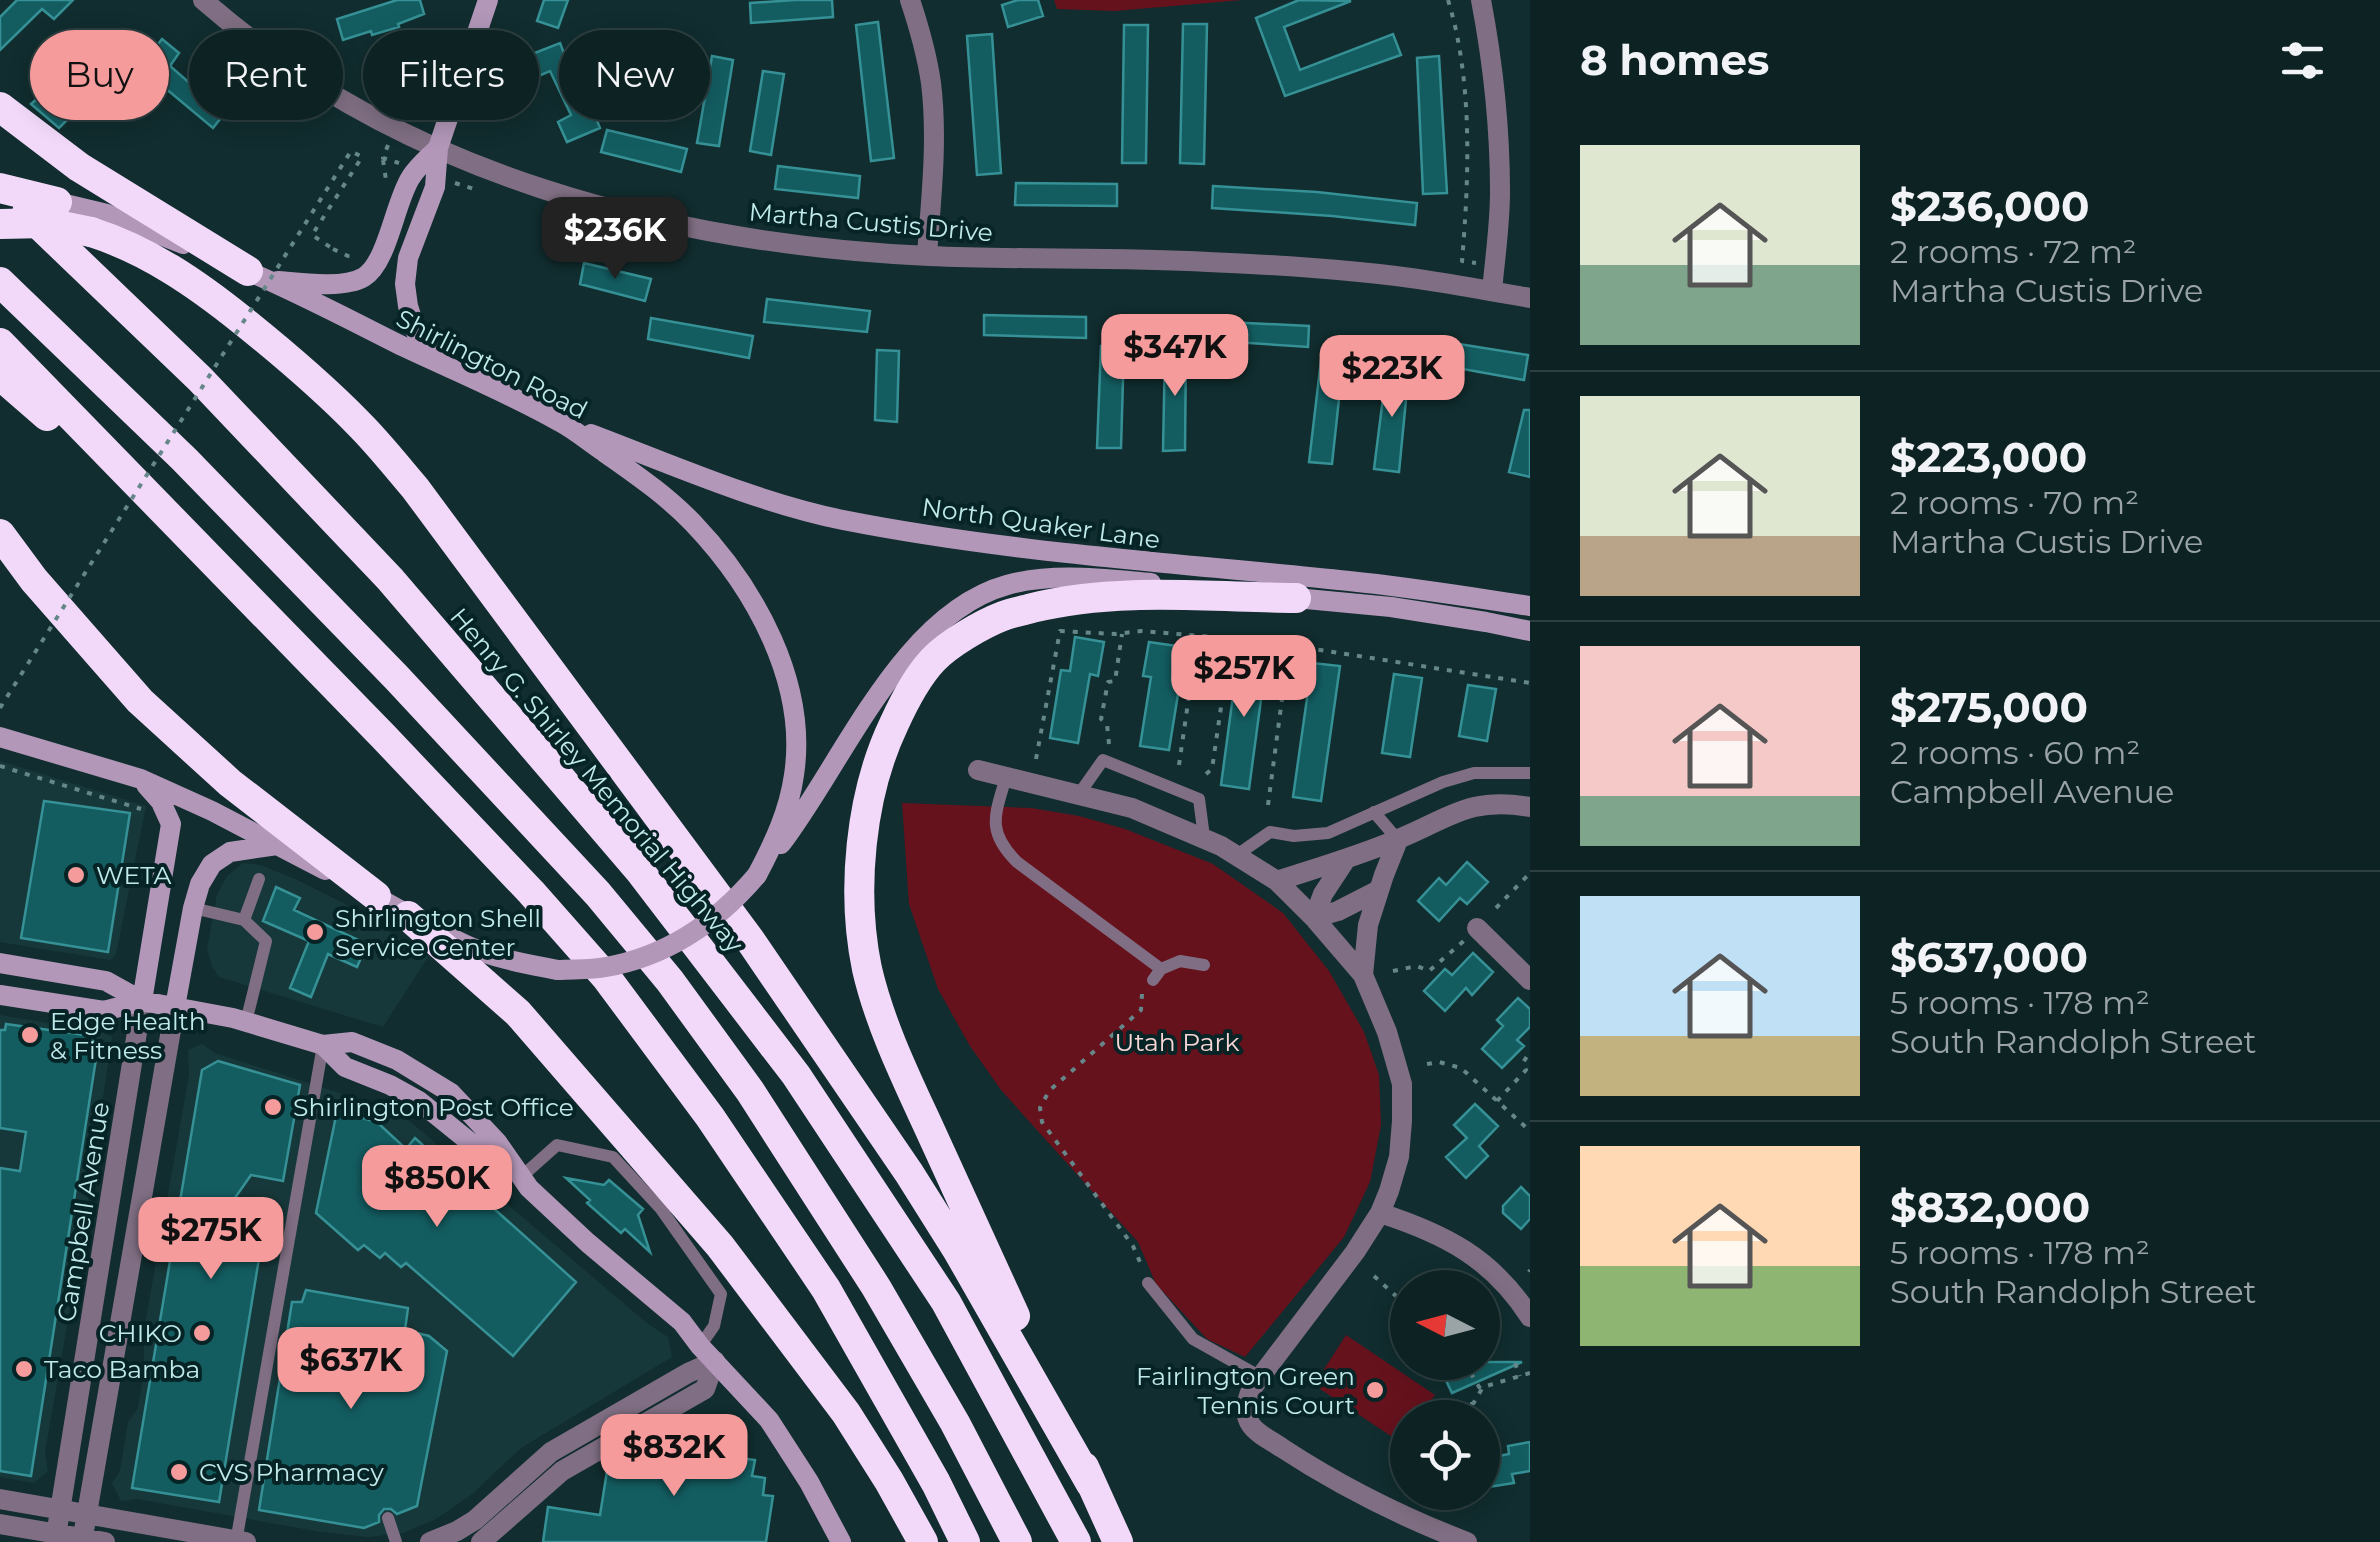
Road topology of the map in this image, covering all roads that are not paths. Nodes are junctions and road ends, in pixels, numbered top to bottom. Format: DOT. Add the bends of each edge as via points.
graph roads {
  1 [pos="203,0"];
  2 [pos="488,0"];
  3 [pos="910,0"];
  4 [pos="1481,0"];
  5 [pos="0,108"];
  6 [pos="438,148"];
  7 [pos="0,188"];
  8 [pos="57,202"];
  9 [pos="0,204"];
  10 [pos="0,224"];
  11 [pos="927,256"];
  12 [pos="257,276"];
  13 [pos="0,282"];
  14 [pos="1492,292"];
  15 [pos="1530,298"];
  16 [pos="0,344"];
  17 [pos="441,364"];
  18 [pos="0,375"];
  19 [pos="561,422"];
  20 [pos="0,534"];
  21 [pos="205,551"];
  22 [pos="1296,598"];
  23 [pos="1530,606"];
  24 [pos="1530,632"];
  25 [pos="0,736"];
  26 [pos="978,770"];
  27 [pos="1530,773"];
  28 [pos="1006,776"];
  29 [pos="142,780"];
  30 [pos="1078,794"];
  31 [pos="1530,807"];
  32 [pos="1374,812"];
  33 [pos="1204,838"];
  34 [pos="1398,840"];
  35 [pos="277,844"];
  36 [pos="1237,854"];
  37 [pos="1346,859"];
  38 [pos="757,875"];
  39 [pos="259,878"];
  40 [pos="1277,881"];
  41 [pos="1379,890"];
  42 [pos="376,896"];
  43 [pos="193,908"];
  44 [pos="408,916"];
  45 [pos="1314,918"];
  46 [pos="244,920"];
  47 [pos="1473,933"];
  48 [pos="0,963"];
  49 [pos="1204,965"];
  50 [pos="1363,975"];
  51 [pos="1530,980"];
  52 [pos="0,995"];
  53 [pos="142,1001"];
  54 [pos="176,1007"];
  55 [pos="246,1022"];
  56 [pos="323,1045"];
  57 [pos="520,1178"];
  58 [pos="1380,1213"];
  59 [pos="1148,1282"];
  60 [pos="1530,1317"];
  61 [pos="708,1354"];
  62 [pos="1259,1376"];
  63 [pos="1092,1484"];
  64 [pos="0,1499"];
  65 [pos="60,1510"];
  66 [pos="86,1514"];
  67 [pos="388,1518"];
  68 [pos="0,1524"];
  69 [pos="56,1538"];
  70 [pos="82,1540"];
  71 [pos="105,1542"];
  72 [pos="240,1542"];
  73 [pos="396,1542"];
  74 [pos="430,1542"];
  75 [pos="481,1542"];
  76 [pos="840,1542"];
  77 [pos="923,1542"];
  78 [pos="965,1542"];
  79 [pos="1017,1542"];
  80 [pos="1076,1542"];
  81 [pos="1118,1542"];
  82 [pos="1468,1542"];
  1 -- 6 [label="street, Martha Custis Drive" via="303,75"];
  2 -- 6 [label="main road"];
  3 -- 11 [label="street" via="931,85"];
  4 -- 14 [label="street" via="1498,120"];
  5 -- 12 [label="highway" via="79,167"];
  6 -- 11 [label="street, Martha Custis Drive" via="521,182 644,218 768,241"];
  6 -- 12 [label="main road" via="411,177 376,266 364,277 332,283"];
  6 -- 17 [label="main road" via="435,187 405,284 416,332"];
  7 -- 8 [label="highway, bridge"];
  7 -- 80 [label="highway, Henry G. Shirley Memorial Highway" via="200,379 390,578 639,870 796,1075 946,1302"];
  8 -- 9 [label="main road, Shirlington Road, bridge"];
  8 -- 12 [label="main road, Shirlington Road" via="107,214"];
  10 -- 63 [label="highway, bridge" via="47,223 143,252 212,296 307,373 415,488 750,940 888,1142"];
  11 -- 14 [label="street, Martha Custis Drive" via="1206,261 1360,272"];
  12 -- 17 [label="main road, Shirlington Road"];
  13 -- 79 [label="highway" via="396,677 670,981 876,1287"];
  14 -- 15 [label="street, Martha Custis Drive"];
  16 -- 21 [label="highway"];
  17 -- 19 [label="main road, Shirlington Road"];
  18 -- 21 [label="highway"];
  19 -- 23 [label="main road, North Quaker Lane" via="762,499 840,519 1038,550"];
  19 -- 38 [label="main road, Shirlington Road" via="691,521 754,603 779,654 796,725 795,774 782,823"];
  20 -- 42 [label="highway" via="140,701 230,783"];
  21 -- 78 [label="highway" via="606,977 826,1289"];
  22 -- 24 [label="main road, North Quaker Lane"];
  22 -- 38 [label="main road, North Quaker Lane" via="1052,578 1006,585 977,598 931,629 895,671"];
  22 -- 63 [label="highway" via="1122,596 1004,615 934,659 905,700 871,789 861,919 881,1019"];
  25 -- 29 [label="main road, Shirlington Road"];
  26 -- 28 [label="street"];
  27 -- 32 [label="lane" via="1474,773"];
  28 -- 30 [label="street"];
  28 -- 49 [label="lane" via="996,813 1006,852 1157,975 1180,962"];
  29 -- 35 [label="main road, Shirlington Road"];
  29 -- 53 [label="main road, Campbell Avenue" via="171,824"];
  30 -- 33 [label="street"];
  30 -- 33 [label="lane" via="1102,760 1199,799"];
  31 -- 34 [label="street" via="1474,806"];
  32 -- 34 [label="lane"];
  32 -- 36 [label="lane" via="1328,834 1270,832"];
  33 -- 36 [label="street"];
  34 -- 37 [label="street"];
  34 -- 41 [label="street"];
  35 -- 42 [label="main road, Shirlington Road"];
  35 -- 43 [label="main road" via="230,852 212,864"];
  36 -- 40 [label="street"];
  37 -- 40 [label="street"];
  37 -- 45 [label="street"];
  38 -- 44 [label="main road, Shirlington Road, bridge" via="708,924 665,950 602,968 558,970 507,960"];
  39 -- 46 [label="lane"];
  40 -- 45 [label="street"];
  41 -- 45 [label="street"];
  41 -- 50 [label="street"];
  42 -- 44 [label="main road, Shirlington Road"];
  43 -- 46 [label="lane"];
  43 -- 54 [label="main road"];
  44 -- 77 [label="highway" via="518,1013 720,1246 846,1413"];
  45 -- 50 [label="street"];
  46 -- 55 [label="lane" via="266,941"];
  47 -- 51 [label="street"];
  48 -- 53 [label="main road" via="106,981"];
  50 -- 58 [label="street" via="1402,1084 1399,1157"];
  52 -- 53 [label="main road" via="104,1011"];
  53 -- 54 [label="main road"];
  53 -- 65 [label="street, Campbell Avenue"];
  54 -- 55 [label="main road"];
  54 -- 66 [label="street"];
  55 -- 56 [label="main road"];
  56 -- 57 [label="main road" via="352,1042 426,1076 497,1142"];
  56 -- 72 [label="lane"];
  57 -- 61 [label="main road" via="682,1322"];
  57 -- 61 [label="lane" via="557,1145 613,1157 662,1209 721,1294"];
  58 -- 60 [label="street" via="1458,1245 1496,1272"];
  58 -- 62 [label="street"];
  59 -- 62 [label="lane" via="1193,1339"];
  61 -- 74 [label="street" via="688,1373 551,1452 476,1520"];
  61 -- 75 [label="street" via="705,1389 562,1471"];
  61 -- 76 [label="main road" via="770,1420"];
  62 -- 82 [label="street" via="1246,1410 1257,1431 1416,1522"];
  63 -- 81 [label="highway"];
  64 -- 65 [label="street"];
  65 -- 66 [label="street"];
  65 -- 69 [label="street, Campbell Avenue"];
  66 -- 70 [label="street"];
  66 -- 72 [label="street"];
  67 -- 73 [label="lane"];
  68 -- 69 [label="street"];
  69 -- 70 [label="street"];
  70 -- 71 [label="street"];
}
